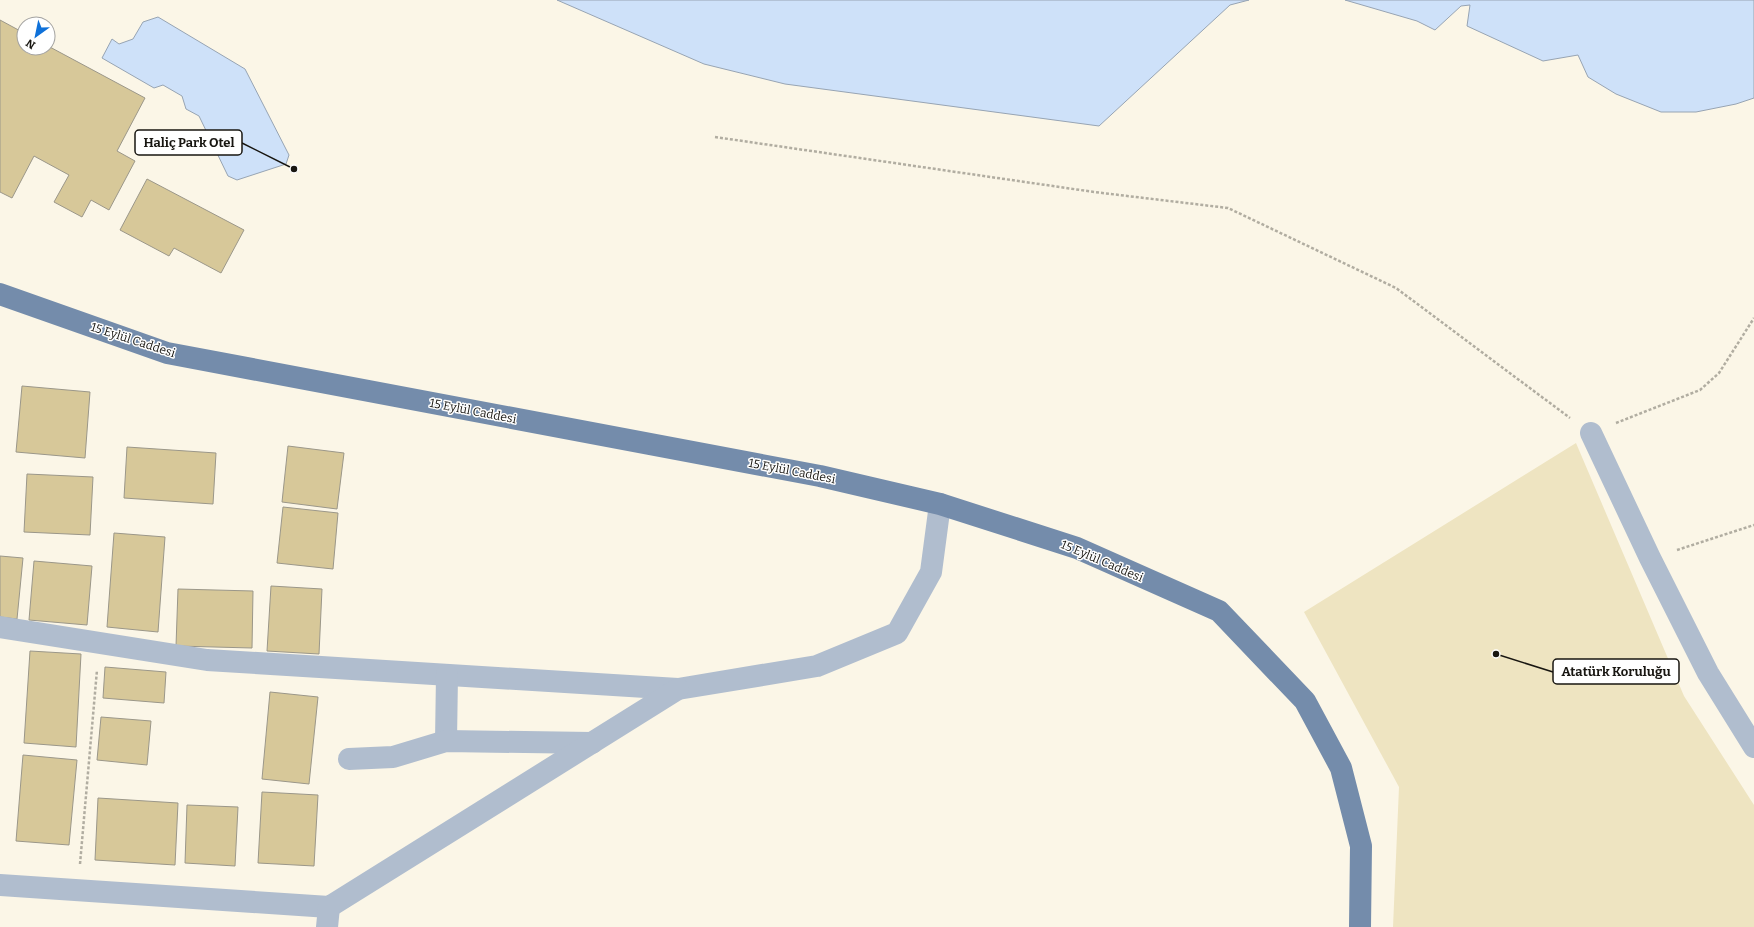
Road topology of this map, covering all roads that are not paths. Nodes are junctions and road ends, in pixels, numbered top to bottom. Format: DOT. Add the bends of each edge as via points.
graph roads {
  1 [pos="0,294"];
  2 [pos="1591,433"];
  3 [pos="940,504"];
  4 [pos="0,627"];
  5 [pos="447,675"];
  6 [pos="678,689"];
  7 [pos="446,741"];
  8 [pos="592,743"];
  9 [pos="1754,747"];
  10 [pos="349,759"];
  11 [pos="0,885"];
  12 [pos="328,917"];
  13 [pos="1360,927"];
  1 -- 3 [label="main road, 15 Eylül Caddesi" via="167,353 820,476"];
  2 -- 9 [label="street" via="1708,673"];
  3 -- 6 [label="street" via="932,572 897,633 817,666"];
  3 -- 13 [label="main road, 15 Eylül Caddesi" via="1077,548 1219,611 1304,701 1341,768 1361,846"];
  4 -- 5 [label="street" via="207,660"];
  5 -- 6 [label="street"];
  5 -- 7 [label="street"];
  6 -- 8 [label="street"];
  7 -- 8 [label="street"];
  7 -- 10 [label="street" via="394,757"];
  8 -- 12 [label="street"];
  11 -- 12 [label="street" via="77,890"];
}
